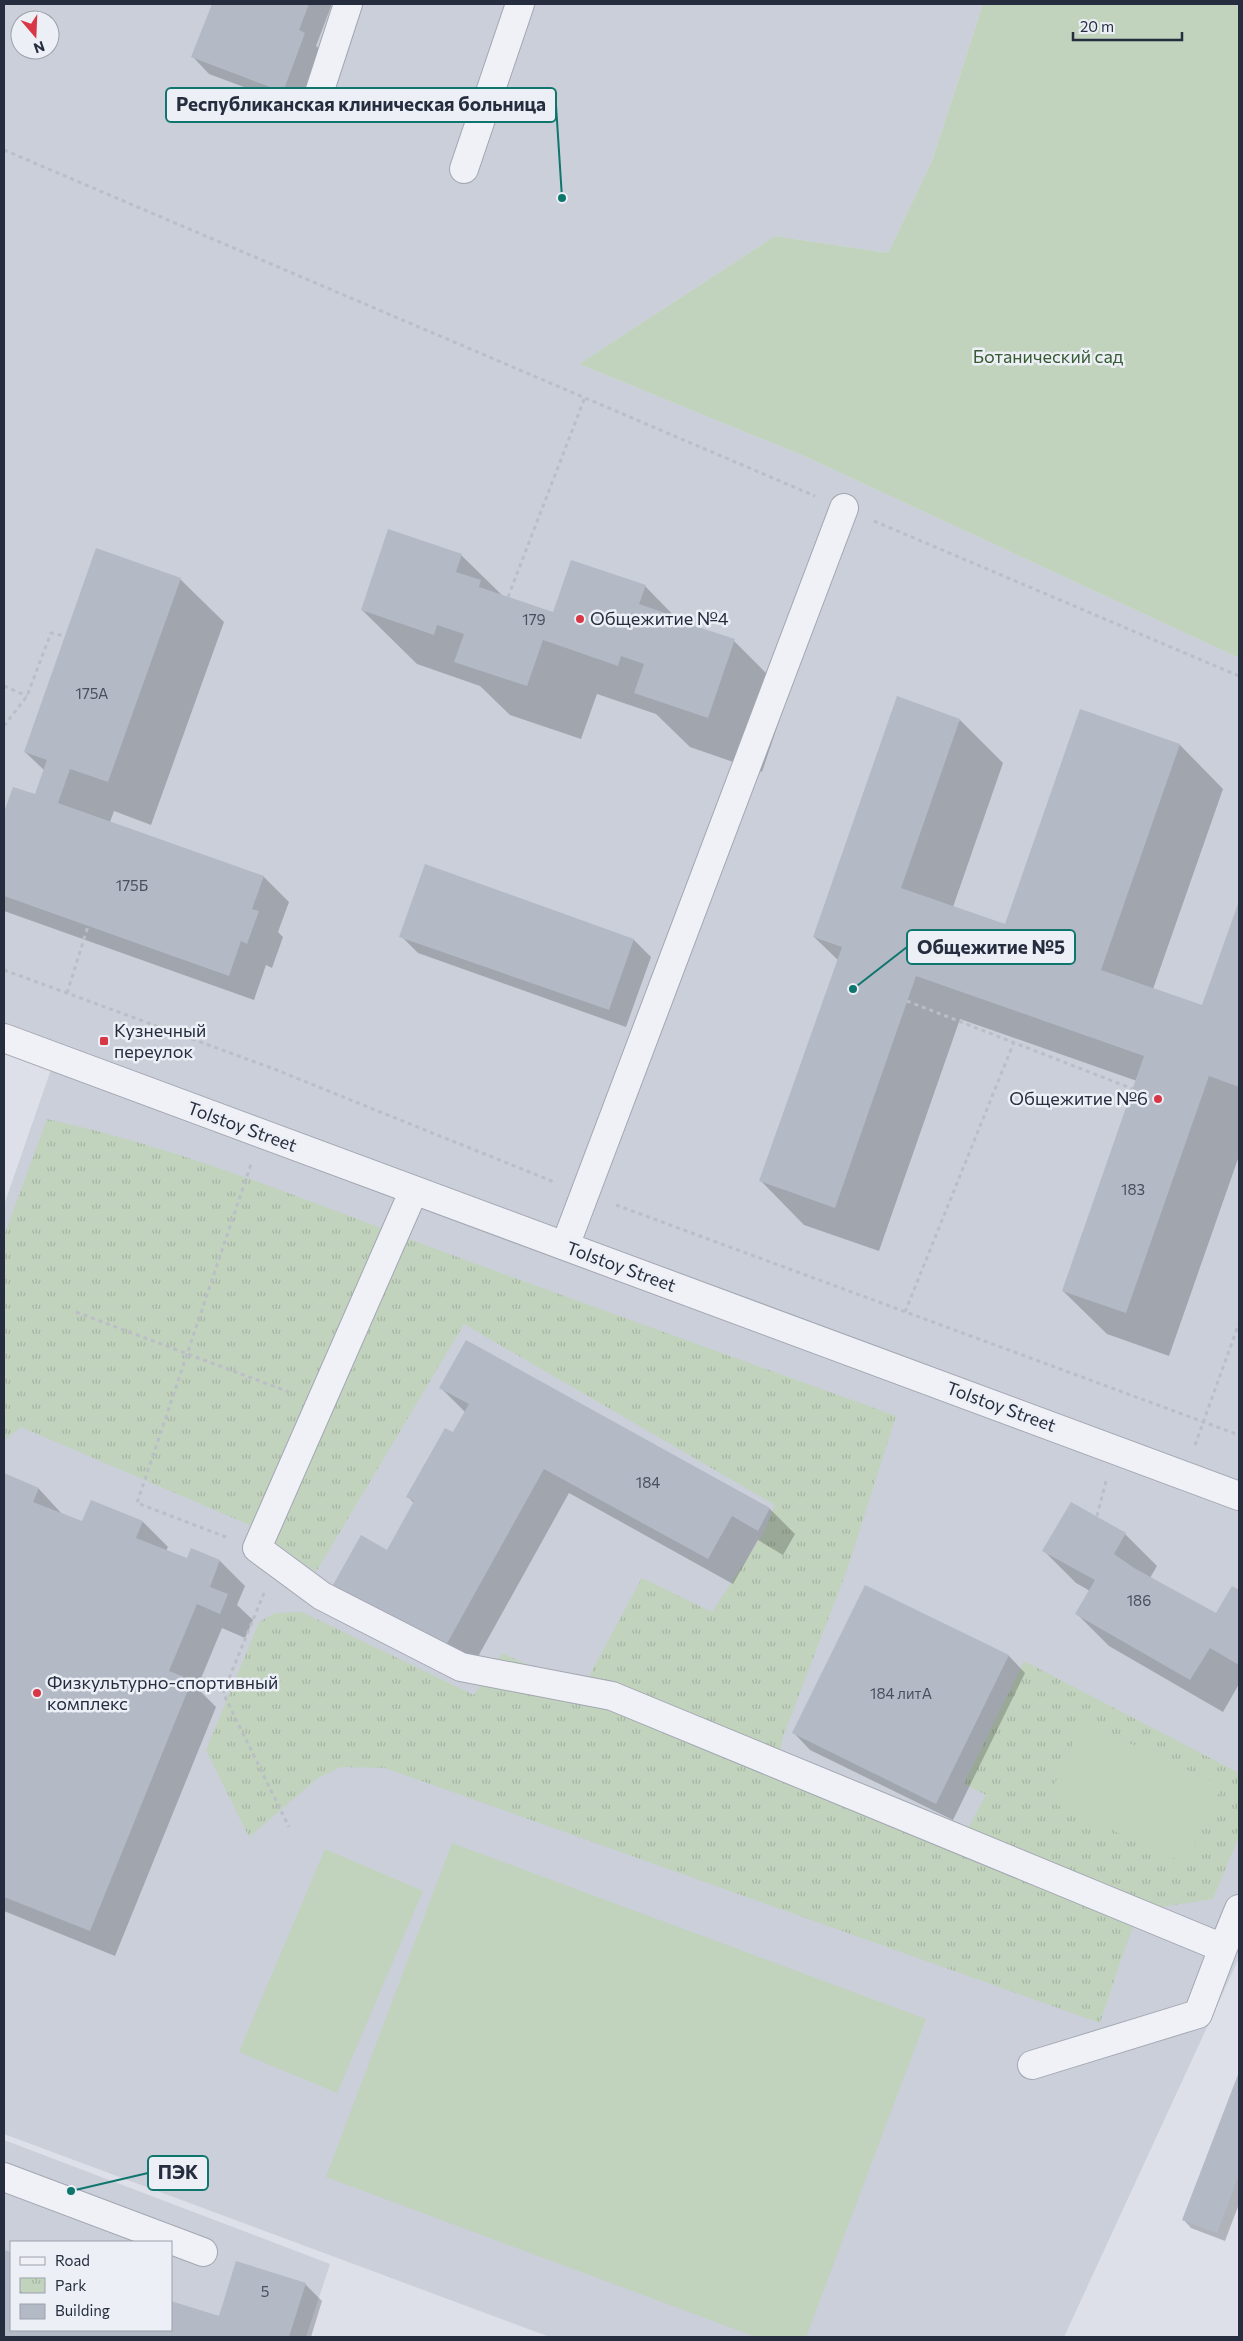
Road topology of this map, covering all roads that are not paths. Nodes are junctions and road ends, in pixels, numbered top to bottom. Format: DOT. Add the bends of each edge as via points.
graph roads {
  1 [pos="348,4"];
  2 [pos="520,4"];
  3 [pos="319,93"];
  4 [pos="464,169"];
  5 [pos="844,508"];
  6 [pos="4,1038"];
  7 [pos="414,1190"];
  8 [pos="565,1246"];
  9 [pos="1239,1496"];
  10 [pos="1239,1909"];
  11 [pos="1223,1948"];
  12 [pos="1032,2065"];
  13 [pos="4,2177"];
  14 [pos="203,2252"];
  1 -- 3 [label="street"];
  2 -- 4 [label="street"];
  5 -- 8 [label="street"];
  6 -- 7 [label="street, Tolstoy Street"];
  7 -- 8 [label="street, Tolstoy Street"];
  7 -- 11 [label="street" via="321,1404 267,1555 322,1596 461,1667 612,1696"];
  8 -- 9 [label="street, Tolstoy Street"];
  10 -- 11 [label="street"];
  11 -- 12 [label="street" via="1198,2014"];
  13 -- 14 [label="street"];
}
